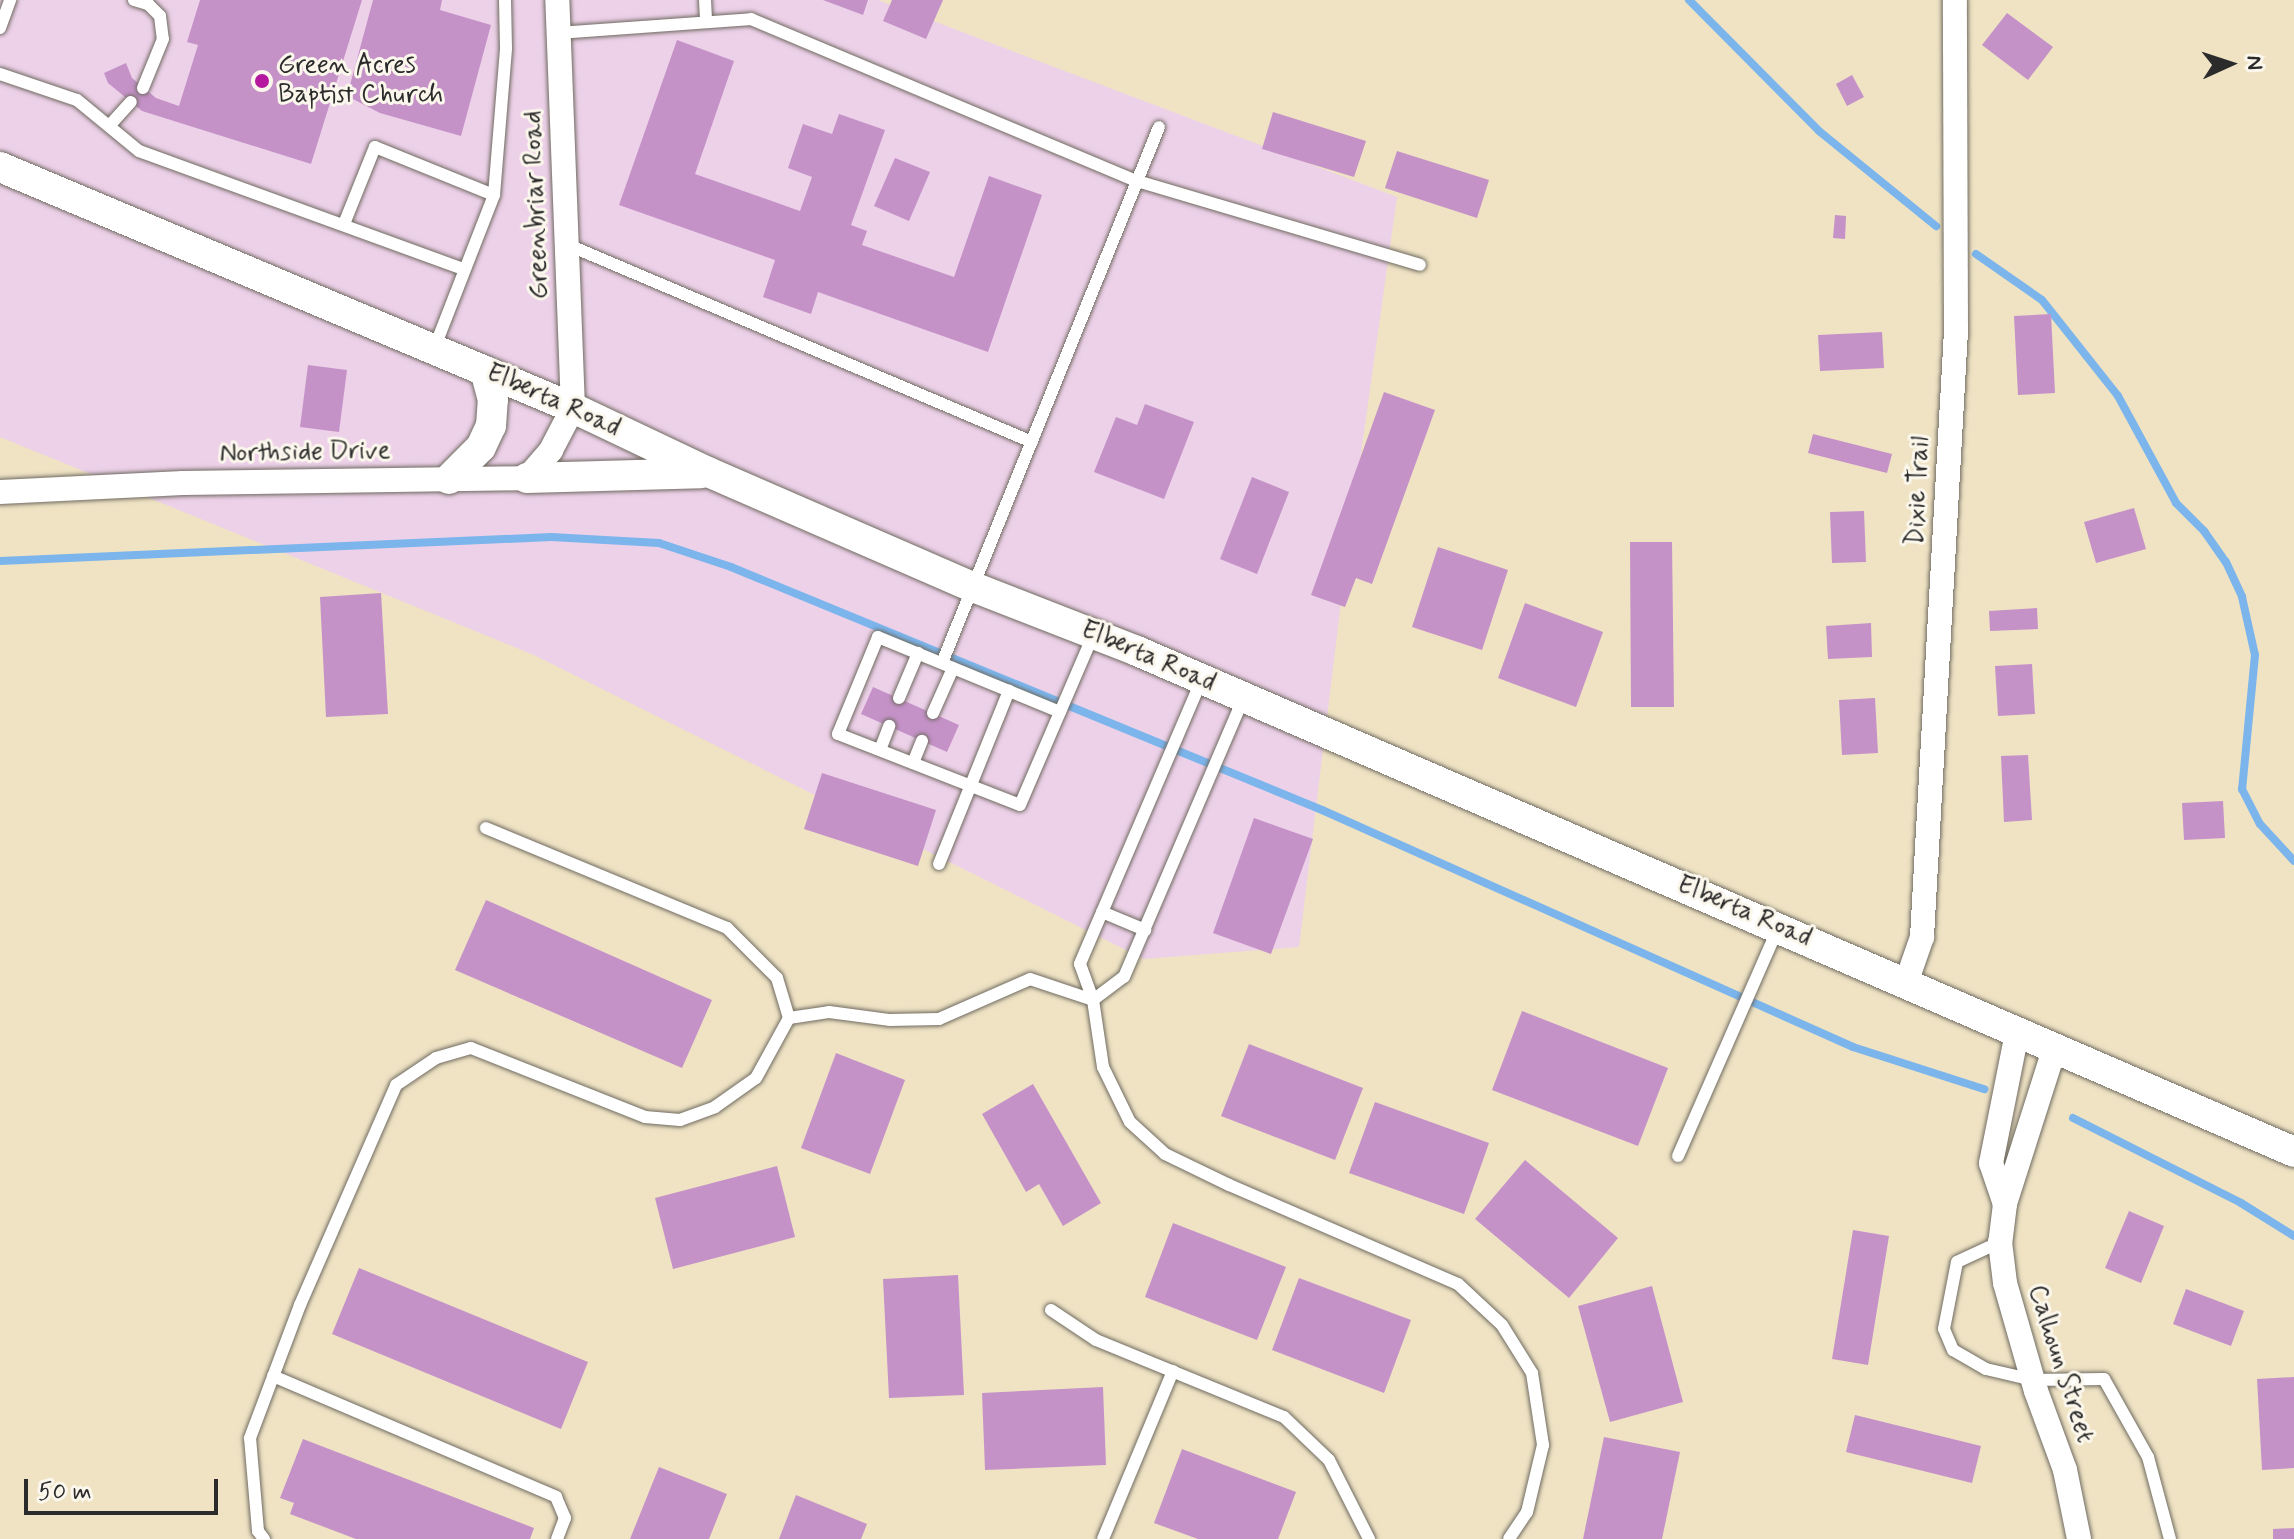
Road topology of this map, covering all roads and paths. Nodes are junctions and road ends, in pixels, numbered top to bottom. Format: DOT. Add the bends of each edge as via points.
graph roads {
  1 [pos="10,0"];
  2 [pos="134,0"];
  3 [pos="505,0"];
  4 [pos="557,0"];
  5 [pos="705,0"];
  6 [pos="1955,0"];
  7 [pos="706,20"];
  8 [pos="0,28"];
  9 [pos="558,33"];
  10 [pos="0,74"];
  11 [pos="143,88"];
  12 [pos="131,102"];
  13 [pos="110,125"];
  14 [pos="1159,127"];
  15 [pos="0,167"];
  16 [pos="1137,181"];
  17 [pos="494,195"];
  18 [pos="344,224"];
  19 [pos="566,244"];
  20 [pos="1420,265"];
  21 [pos="464,269"];
  22 [pos="434,349"];
  23 [pos="485,371"];
  24 [pos="573,408"];
  25 [pos="1032,442"];
  26 [pos="708,472"];
  27 [pos="527,478"];
  28 [pos="449,479"];
  29 [pos="0,492"];
  30 [pos="973,587"];
  31 [pos="1094,633"];
  32 [pos="918,653"];
  33 [pos="947,665"];
  34 [pos="1202,679"];
  35 [pos="1009,691"];
  36 [pos="1243,697"];
  37 [pos="899,698"];
  38 [pos="1060,712"];
  39 [pos="933,713"];
  40 [pos="889,726"];
  41 [pos="922,741"];
  42 [pos="880,750"];
  43 [pos="913,763"];
  44 [pos="969,785"];
  45 [pos="486,828"];
  46 [pos="939,864"];
  47 [pos="1102,912"];
  48 [pos="1778,927"];
  49 [pos="1145,930"];
  50 [pos="1906,983"];
  51 [pos="1093,1000"];
  52 [pos="789,1018"];
  53 [pos="2017,1033"];
  54 [pos="2054,1050"];
  55 [pos="2294,1152"];
  56 [pos="1678,1156"];
  57 [pos="2005,1204"];
  58 [pos="2000,1242"];
  59 [pos="1051,1310"];
  60 [pos="1173,1371"];
  61 [pos="273,1376"];
  62 [pos="2033,1380"];
  63 [pos="264,1539"];
  64 [pos="557,1539"];
  65 [pos="1103,1539"];
  66 [pos="1369,1539"];
  67 [pos="1509,1539"];
  68 [pos="2079,1539"];
  69 [pos="2170,1539"];
  1 -- 8 [label="lane"];
  2 -- 11 [label="lane" via="160,16 163,39"];
  3 -- 17 [label="lane"];
  4 -- 9 [label="street, Greenbriar Road"];
  5 -- 7 [label="lane"];
  6 -- 50 [label="street, Dixie Trail" via="1956,330 1922,937"];
  7 -- 9 [label="lane"];
  7 -- 16 [label="lane" via="751,19"];
  9 -- 19 [label="street, Greenbriar Road"];
  10 -- 13 [label="lane" via="77,100"];
  12 -- 13 [label="lane"];
  13 -- 18 [label="lane" via="139,151"];
  14 -- 16 [label="lane"];
  15 -- 22 [label="street, Elberta Road"];
  16 -- 20 [label="lane"];
  16 -- 25 [label="lane"];
  17 -- 18 [label="lane" via="375,147"];
  17 -- 21 [label="lane"];
  18 -- 21 [label="lane"];
  19 -- 24 [label="street, Greenbriar Road"];
  19 -- 25 [label="lane"];
  21 -- 22 [label="lane"];
  22 -- 23 [label="street, Elberta Road"];
  23 -- 24 [label="street, Elberta Road"];
  23 -- 28 [label="street" via="493,400 491,426 481,447"];
  24 -- 26 [label="street, Elberta Road"];
  24 -- 27 [label="street" via="551,450"];
  25 -- 30 [label="lane"];
  26 -- 27 [label="street"];
  26 -- 30 [label="street, Elberta Road"];
  27 -- 28 [label="street, Northside Drive"];
  28 -- 29 [label="street, Northside Drive"];
  30 -- 31 [label="street, Elberta Road"];
  30 -- 33 [label="lane"];
  31 -- 34 [label="street, Elberta Road"];
  31 -- 38 [label="lane"];
  32 -- 33 [label="lane"];
  32 -- 37 [label="lane"];
  32 -- 42 [label="lane" via="878,637 838,734"];
  33 -- 35 [label="lane"];
  33 -- 39 [label="lane"];
  34 -- 36 [label="street, Elberta Road"];
  34 -- 47 [label="lane"];
  35 -- 38 [label="lane"];
  35 -- 44 [label="lane"];
  36 -- 48 [label="street, Elberta Road"];
  36 -- 49 [label="lane"];
  38 -- 44 [label="lane" via="1020,805"];
  40 -- 42 [label="lane"];
  41 -- 43 [label="lane"];
  42 -- 43 [label="lane"];
  43 -- 44 [label="lane"];
  44 -- 46 [label="lane"];
  45 -- 52 [label="lane" via="727,928 777,978"];
  47 -- 49 [label="lane"];
  47 -- 51 [label="lane" via="1080,964"];
  48 -- 50 [label="street, Elberta Road"];
  48 -- 56 [label="lane"];
  49 -- 51 [label="lane" via="1124,977"];
  50 -- 53 [label="street, Elberta Road"];
  51 -- 52 [label="lane" via="1030,979 939,1019 890,1020 829,1012"];
  51 -- 67 [label="lane" via="1103,1067 1130,1122 1165,1154 1458,1284 1502,1325 1532,1373 1543,1445 1527,1512"];
  52 -- 61 [label="lane" via="756,1078 715,1107 680,1120 645,1117 471,1048 436,1058 406,1078 396,1085"];
  53 -- 54 [label="street, Elberta Road"];
  53 -- 57 [label="street, Calhoun Street" via="1991,1163"];
  54 -- 55 [label="street, Elberta Road"];
  54 -- 57 [label="street, Calhoun Street"];
  57 -- 58 [label="street, Calhoun Street"];
  58 -- 62 [label="street, Calhoun Street" via="2005,1283"];
  58 -- 62 [label="lane" via="1957,1262 1944,1329 1953,1350 1986,1369"];
  59 -- 60 [label="lane" via="1096,1340"];
  60 -- 65 [label="lane"];
  60 -- 66 [label="lane" via="1284,1417 1329,1460"];
  61 -- 63 [label="lane" via="250,1438 258,1531"];
  61 -- 64 [label="lane" via="556,1497 565,1518"];
  62 -- 68 [label="street, Calhoun Street" via="2065,1470"];
  62 -- 69 [label="lane" via="2104,1379 2148,1457"];
}
